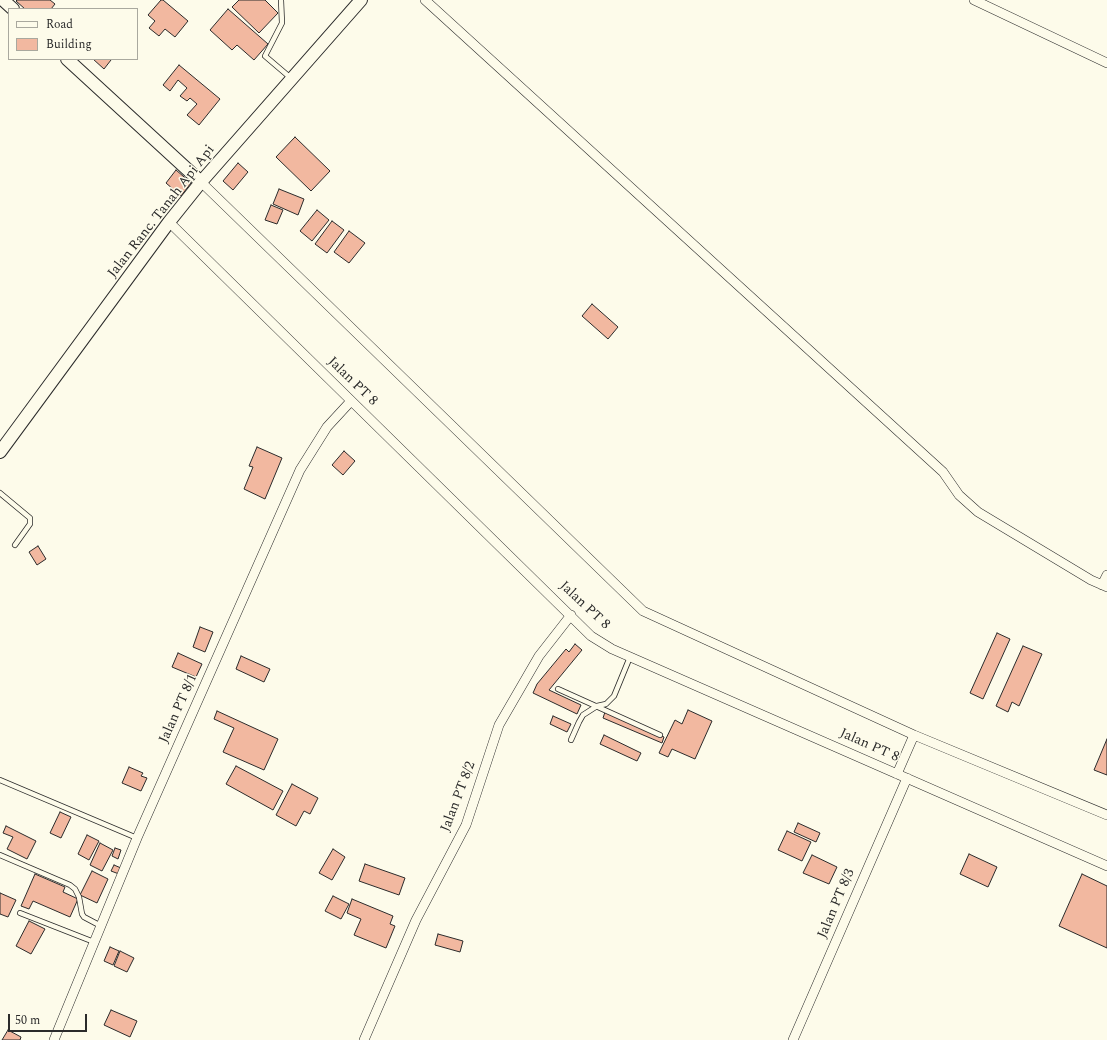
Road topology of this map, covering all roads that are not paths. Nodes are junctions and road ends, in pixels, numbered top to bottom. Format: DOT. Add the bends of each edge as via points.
graph roads {
  1 [pos="3,0"];
  2 [pos="281,0"];
  3 [pos="360,0"];
  4 [pos="425,0"];
  5 [pos="974,0"];
  6 [pos="12,8"];
  7 [pos="68,60"];
  8 [pos="1107,63"];
  9 [pos="292,78"];
  10 [pos="201,182"];
  11 [pos="169,222"];
  12 [pos="351,401"];
  13 [pos="0,452"];
  14 [pos="0,493"];
  15 [pos="15,545"];
  16 [pos="1107,575"];
  17 [pos="1104,586"];
  18 [pos="571,614"];
  19 [pos="630,657"];
  20 [pos="558,690"];
  21 [pos="596,706"];
  22 [pos="660,734"];
  23 [pos="914,735"];
  24 [pos="571,740"];
  25 [pos="898,774"];
  26 [pos="907,778"];
  27 [pos="0,780"];
  28 [pos="1107,815"];
  29 [pos="137,838"];
  30 [pos="0,855"];
  31 [pos="1107,866"];
  32 [pos="20,913"];
  33 [pos="101,926"];
  34 [pos="94,942"];
  35 [pos="54,1040"];
  36 [pos="364,1040"];
  37 [pos="793,1040"];
  1 -- 6 [label="street"];
  2 -- 9 [label="lane" via="282,23 265,56"];
  3 -- 9 [label="street, Jalan Ranc. Tanah Api Api"];
  4 -- 17 [label="street" via="943,472 959,495 978,512"];
  5 -- 8 [label="street"];
  7 -- 10 [label="street"];
  9 -- 10 [label="street, Jalan Ranc. Tanah Api Api"];
  10 -- 11 [label="street, Jalan Ranc. Tanah Api Api"];
  10 -- 23 [label="street" via="643,611"];
  11 -- 12 [label="street, Jalan PT 8"];
  11 -- 13 [label="street, Jalan Ranc. Tanah Api Api"];
  12 -- 18 [label="street, Jalan PT 8"];
  12 -- 29 [label="street, Jalan PT 8/1" via="327,427 300,470"];
  14 -- 15 [label="lane" via="30,518 30,524"];
  16 -- 17 [label="street"];
  18 -- 19 [label="street, Jalan PT 8" via="591,636"];
  18 -- 36 [label="street, Jalan PT 8/2" via="539,656 500,725 466,825 416,920"];
  19 -- 21 [label="lane" via="614,696 606,704"];
  19 -- 25 [label="street, Jalan PT 8"];
  20 -- 21 [label="lane"];
  21 -- 22 [label="lane"];
  21 -- 24 [label="lane" via="583,715"];
  23 -- 25 [label="street"];
  23 -- 28 [label="street"];
  25 -- 26 [label="street, Jalan PT 8"];
  26 -- 31 [label="street, Jalan PT 8"];
  26 -- 37 [label="street, Jalan PT 8/3"];
  27 -- 29 [label="lane"];
  29 -- 33 [label="street, Jalan PT 8/1"];
  30 -- 33 [label="lane" via="70,885 79,898 84,917"];
  32 -- 34 [label="lane"];
  33 -- 34 [label="street, Jalan PT 8/1"];
  34 -- 35 [label="street, Jalan PT 8/1"];
}
